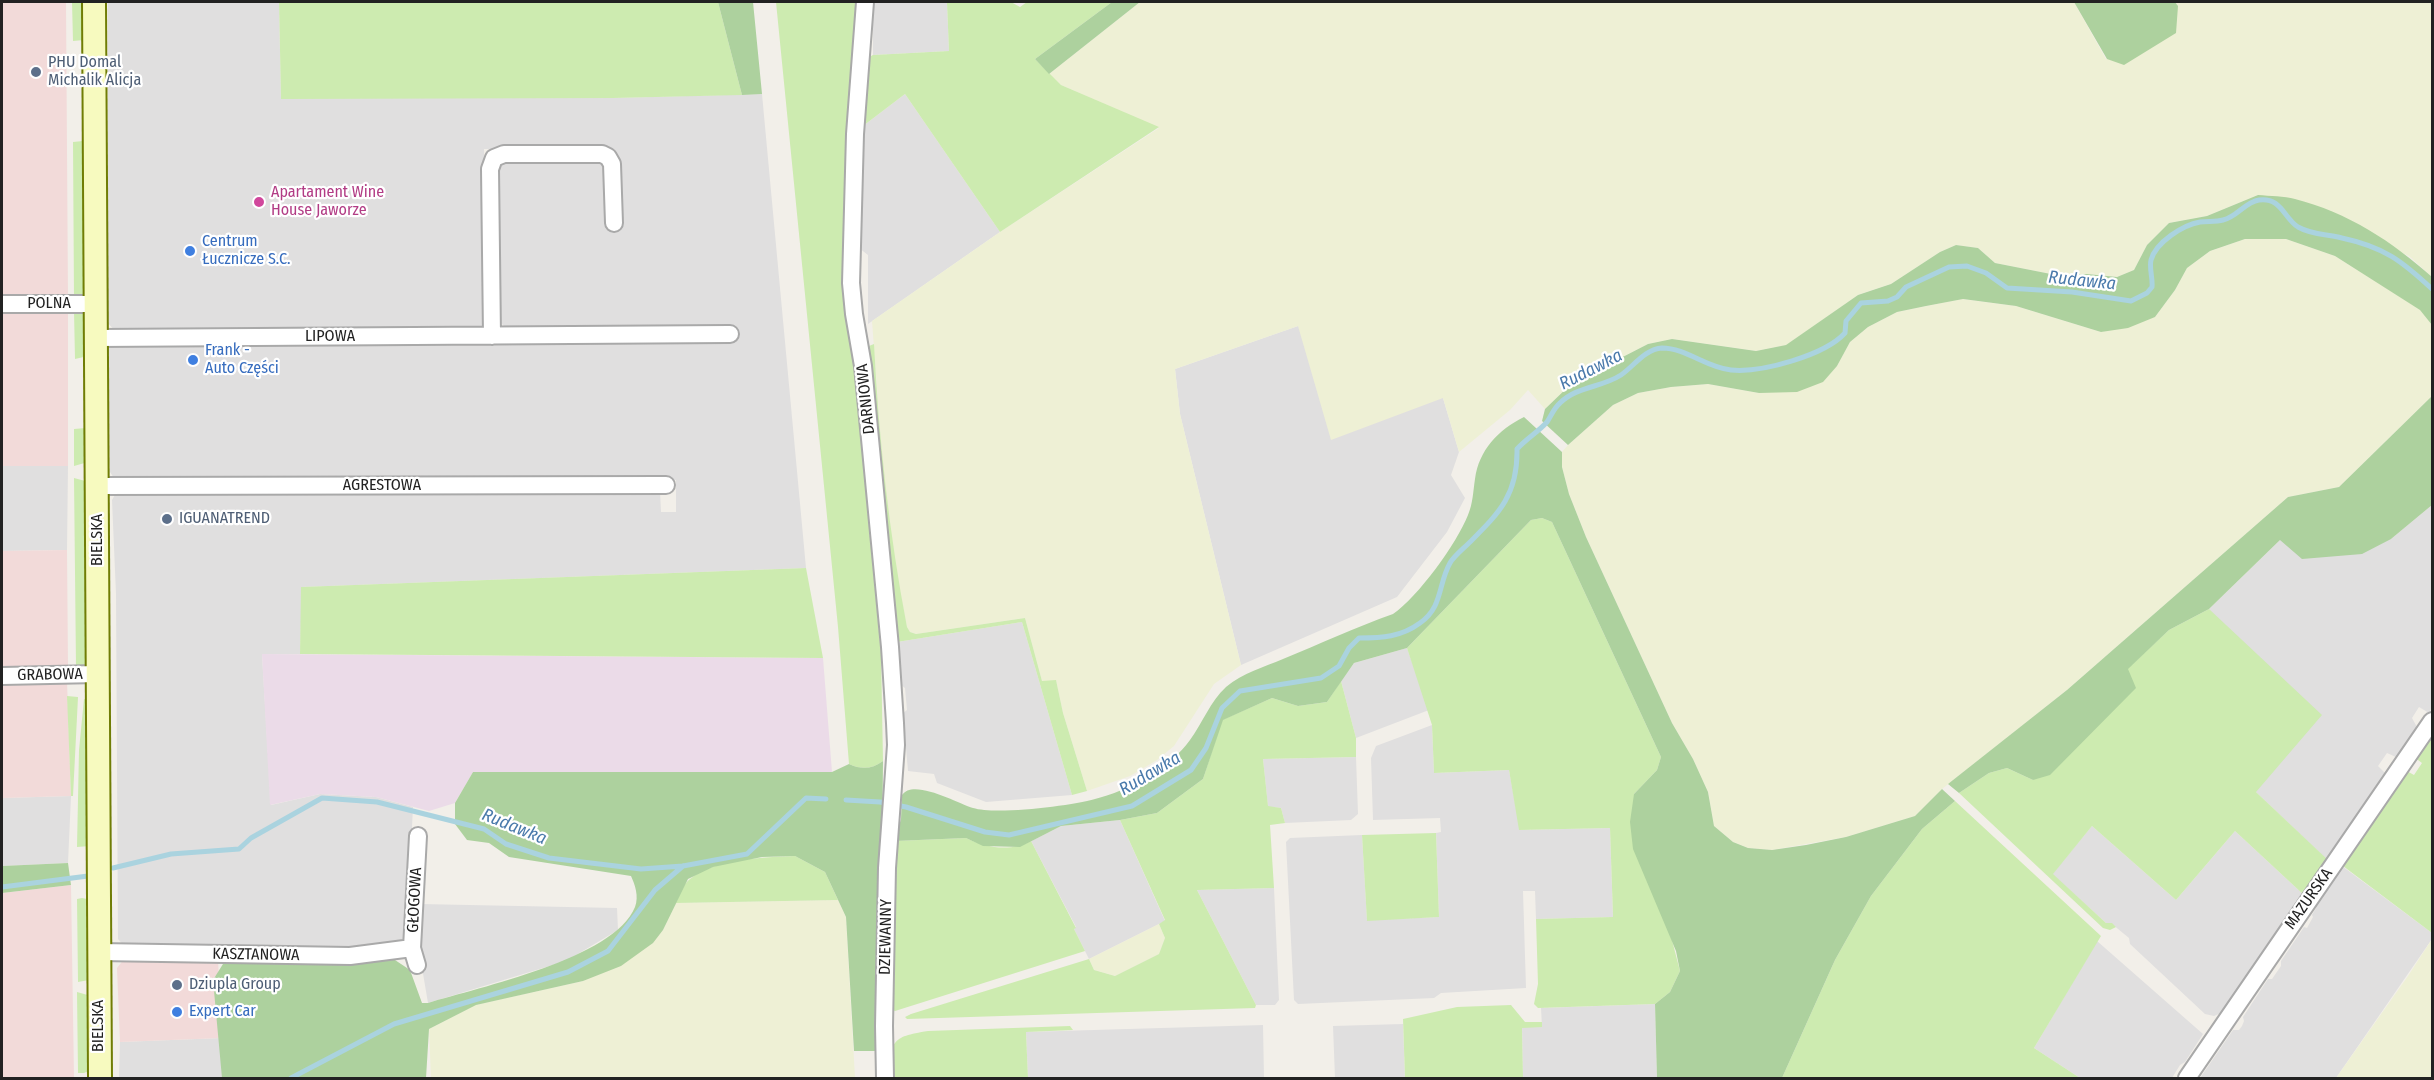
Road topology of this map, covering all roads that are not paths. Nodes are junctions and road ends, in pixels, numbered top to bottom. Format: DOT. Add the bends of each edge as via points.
graph roads {
  1 [pos="94,2"];
  2 [pos="865,2"];
  3 [pos="614,224"];
  4 [pos="2,304"];
  5 [pos="96,304"];
  6 [pos="730,334"];
  7 [pos="492,336"];
  8 [pos="97,338"];
  9 [pos="666,485"];
  10 [pos="97,486"];
  11 [pos="98,674"];
  12 [pos="2,676"];
  13 [pos="2433,721"];
  14 [pos="892,796"];
  15 [pos="418,836"];
  16 [pos="412,948"];
  17 [pos="99,952"];
  18 [pos="417,965"];
  19 [pos="100,1078"];
  20 [pos="885,1078"];
  21 [pos="2187,1078"];
  1 -- 5 [label="main road, BIELSKA"];
  2 -- 14 [label="street, DARNIOWA" via="855,134 851,283 863,366 890,647 896,745"];
  3 -- 7 [label="street" via="612,164 602,153 504,154 494,158 490,169"];
  4 -- 5 [label="street, POLNA"];
  5 -- 8 [label="main road, BIELSKA"];
  6 -- 7 [label="street, LIPOWA"];
  7 -- 8 [label="street, LIPOWA"];
  8 -- 10 [label="main road, BIELSKA"];
  9 -- 10 [label="street, AGRESTOWA"];
  10 -- 11 [label="main road, BIELSKA"];
  11 -- 12 [label="street, GRABOWA"];
  11 -- 17 [label="main road, BIELSKA"];
  13 -- 21 [label="street, MAZURSKA"];
  14 -- 20 [label="street, DZIEWANNY"];
  15 -- 16 [label="street, GŁOGOWA"];
  16 -- 17 [label="street, KASZTANOWA" via="350,956"];
  16 -- 18 [label="street, GŁOGOWA"];
  17 -- 19 [label="main road, BIELSKA"];
}
